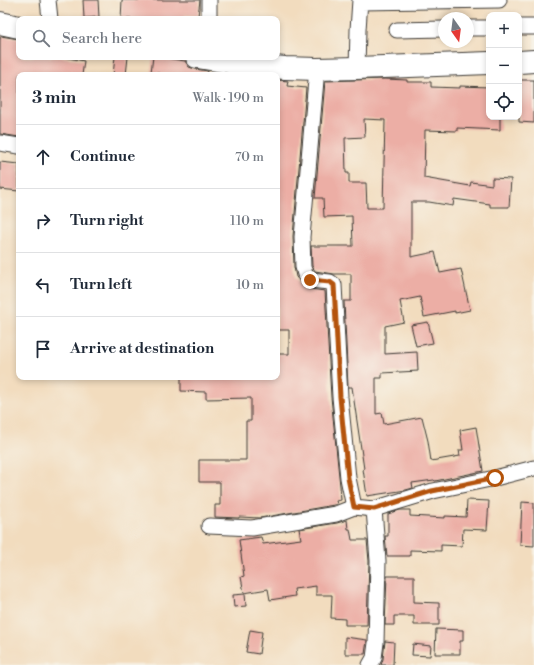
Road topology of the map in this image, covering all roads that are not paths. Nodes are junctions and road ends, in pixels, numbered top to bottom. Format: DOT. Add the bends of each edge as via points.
graph roads {
  1 [pos="48,0"];
  2 [pos="209,0"];
  3 [pos="499,0"];
  4 [pos="360,1"];
  5 [pos="50,16"];
  6 [pos="209,16"];
  7 [pos="0,23"];
  8 [pos="16,26"];
  9 [pos="522,27"];
  10 [pos="534,27"];
  11 [pos="474,28"];
  12 [pos="486,28"];
  13 [pos="438,29"];
  14 [pos="397,30"];
  15 [pos="220,60"];
  16 [pos="534,61"];
  17 [pos="522,62"];
  18 [pos="486,63"];
  19 [pos="357,68"];
  20 [pos="317,69"];
  21 [pos="0,143"];
  22 [pos="16,146"];
  23 [pos="534,468"];
  24 [pos="354,507"];
  25 [pos="374,509"];
  26 [pos="209,526"];
  27 [pos="370,665"];
  1 -- 5 [label="street"];
  2 -- 6 [label="street"];
  3 -- 4 [label="street"];
  4 -- 19 [label="street"];
  7 -- 8 [label="main road"];
  9 -- 10 [label="street"];
  11 -- 12 [label="street"];
  13 -- 14 [label="street"];
  15 -- 20 [label="main road" via="241,64"];
  16 -- 17 [label="main road"];
  18 -- 19 [label="main road"];
  19 -- 20 [label="main road"];
  20 -- 24 [label="street" via="302,237 303,267 310,280 330,282 334,285 340,397 348,478"];
  21 -- 22 [label="street"];
  23 -- 25 [label="street" via="432,491"];
  24 -- 25 [label="street"];
  24 -- 26 [label="street" via="336,514 252,528"];
  25 -- 27 [label="street" via="378,576 376,643 374,658"];
}
